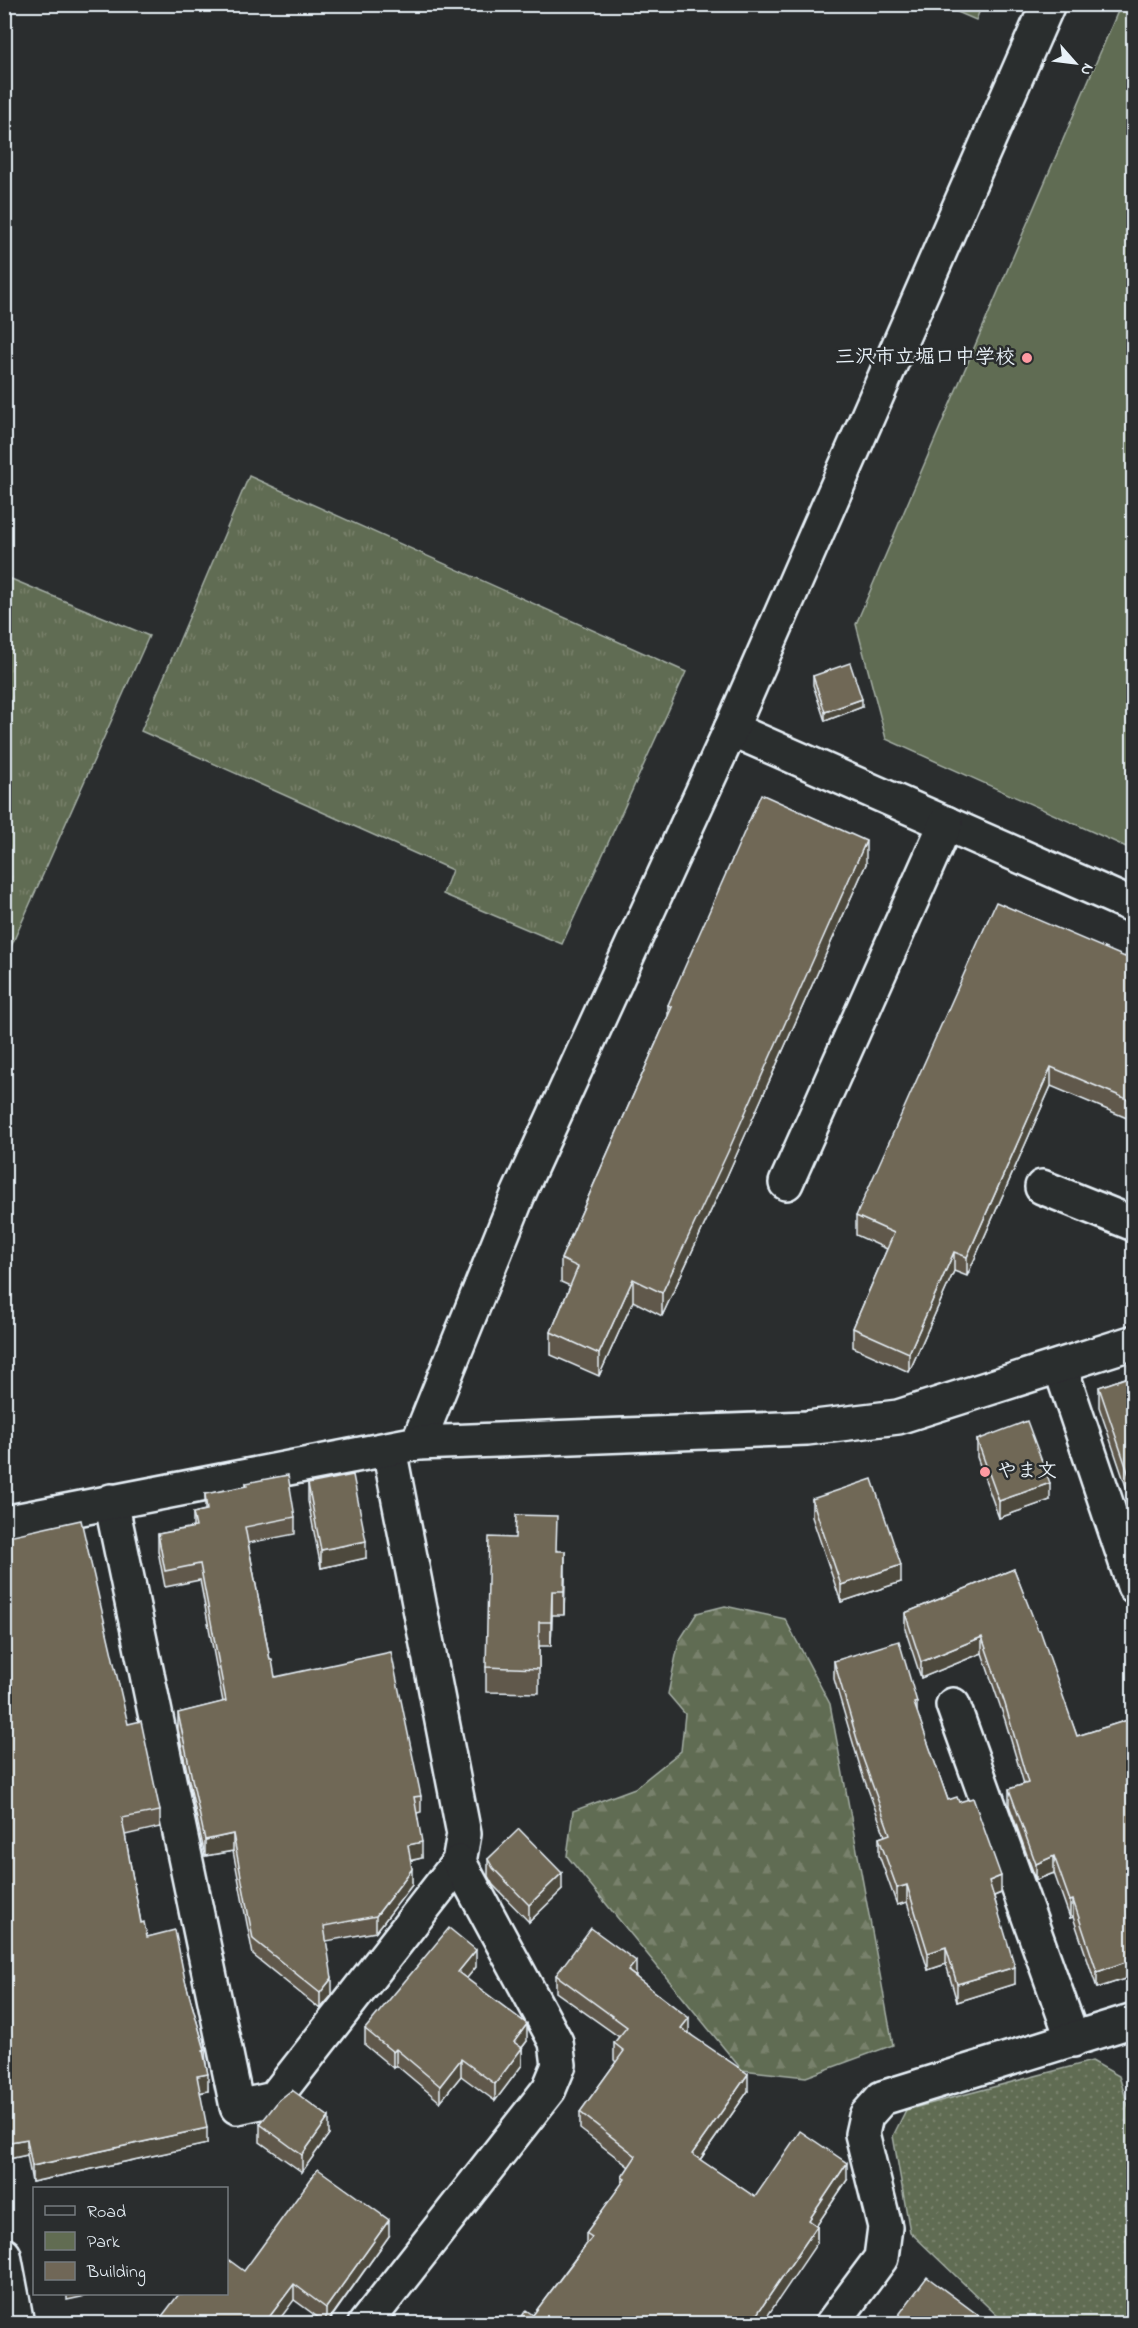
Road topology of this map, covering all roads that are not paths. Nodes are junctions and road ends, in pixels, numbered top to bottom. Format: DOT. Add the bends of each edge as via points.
graph roads {
  1 [pos="1048,4"];
  2 [pos="731,729"];
  3 [pos="946,823"];
  4 [pos="1134,906"];
  5 [pos="786,1183"];
  6 [pos="1042,1187"];
  7 [pos="1134,1224"];
  8 [pos="1134,1342"];
  9 [pos="1060,1366"];
  10 [pos="404,1446"];
  11 [pos="111,1501"];
  12 [pos="4,1523"];
  13 [pos="1134,1586"];
  14 [pos="953,1705"];
  15 [pos="459,1862"];
  16 [pos="1133,2021"];
  17 [pos="1073,2040"];
  18 [pos="4,2255"];
  19 [pos="17,2324"];
  20 [pos="365,2324"];
  21 [pos="832,2324"];
  1 -- 2 [label="street"];
  2 -- 3 [label="street"];
  2 -- 10 [label="street"];
  3 -- 4 [label="street"];
  3 -- 5 [label="street"];
  6 -- 7 [label="street"];
  8 -- 9 [label="street"];
  9 -- 10 [label="street" via="898,1417 807,1428"];
  9 -- 13 [label="street"];
  10 -- 11 [label="street"];
  10 -- 15 [label="street" via="464,1834"];
  11 -- 12 [label="street"];
  11 -- 15 [label="street" via="237,2107 274,2099"];
  14 -- 17 [label="street"];
  15 -- 20 [label="street" via="556,2042 559,2065 549,2089"];
  16 -- 17 [label="street"];
  17 -- 21 [label="street" via="882,2098 866,2116 862,2134 885,2227 881,2258"];
  18 -- 19 [label="street"];
}
